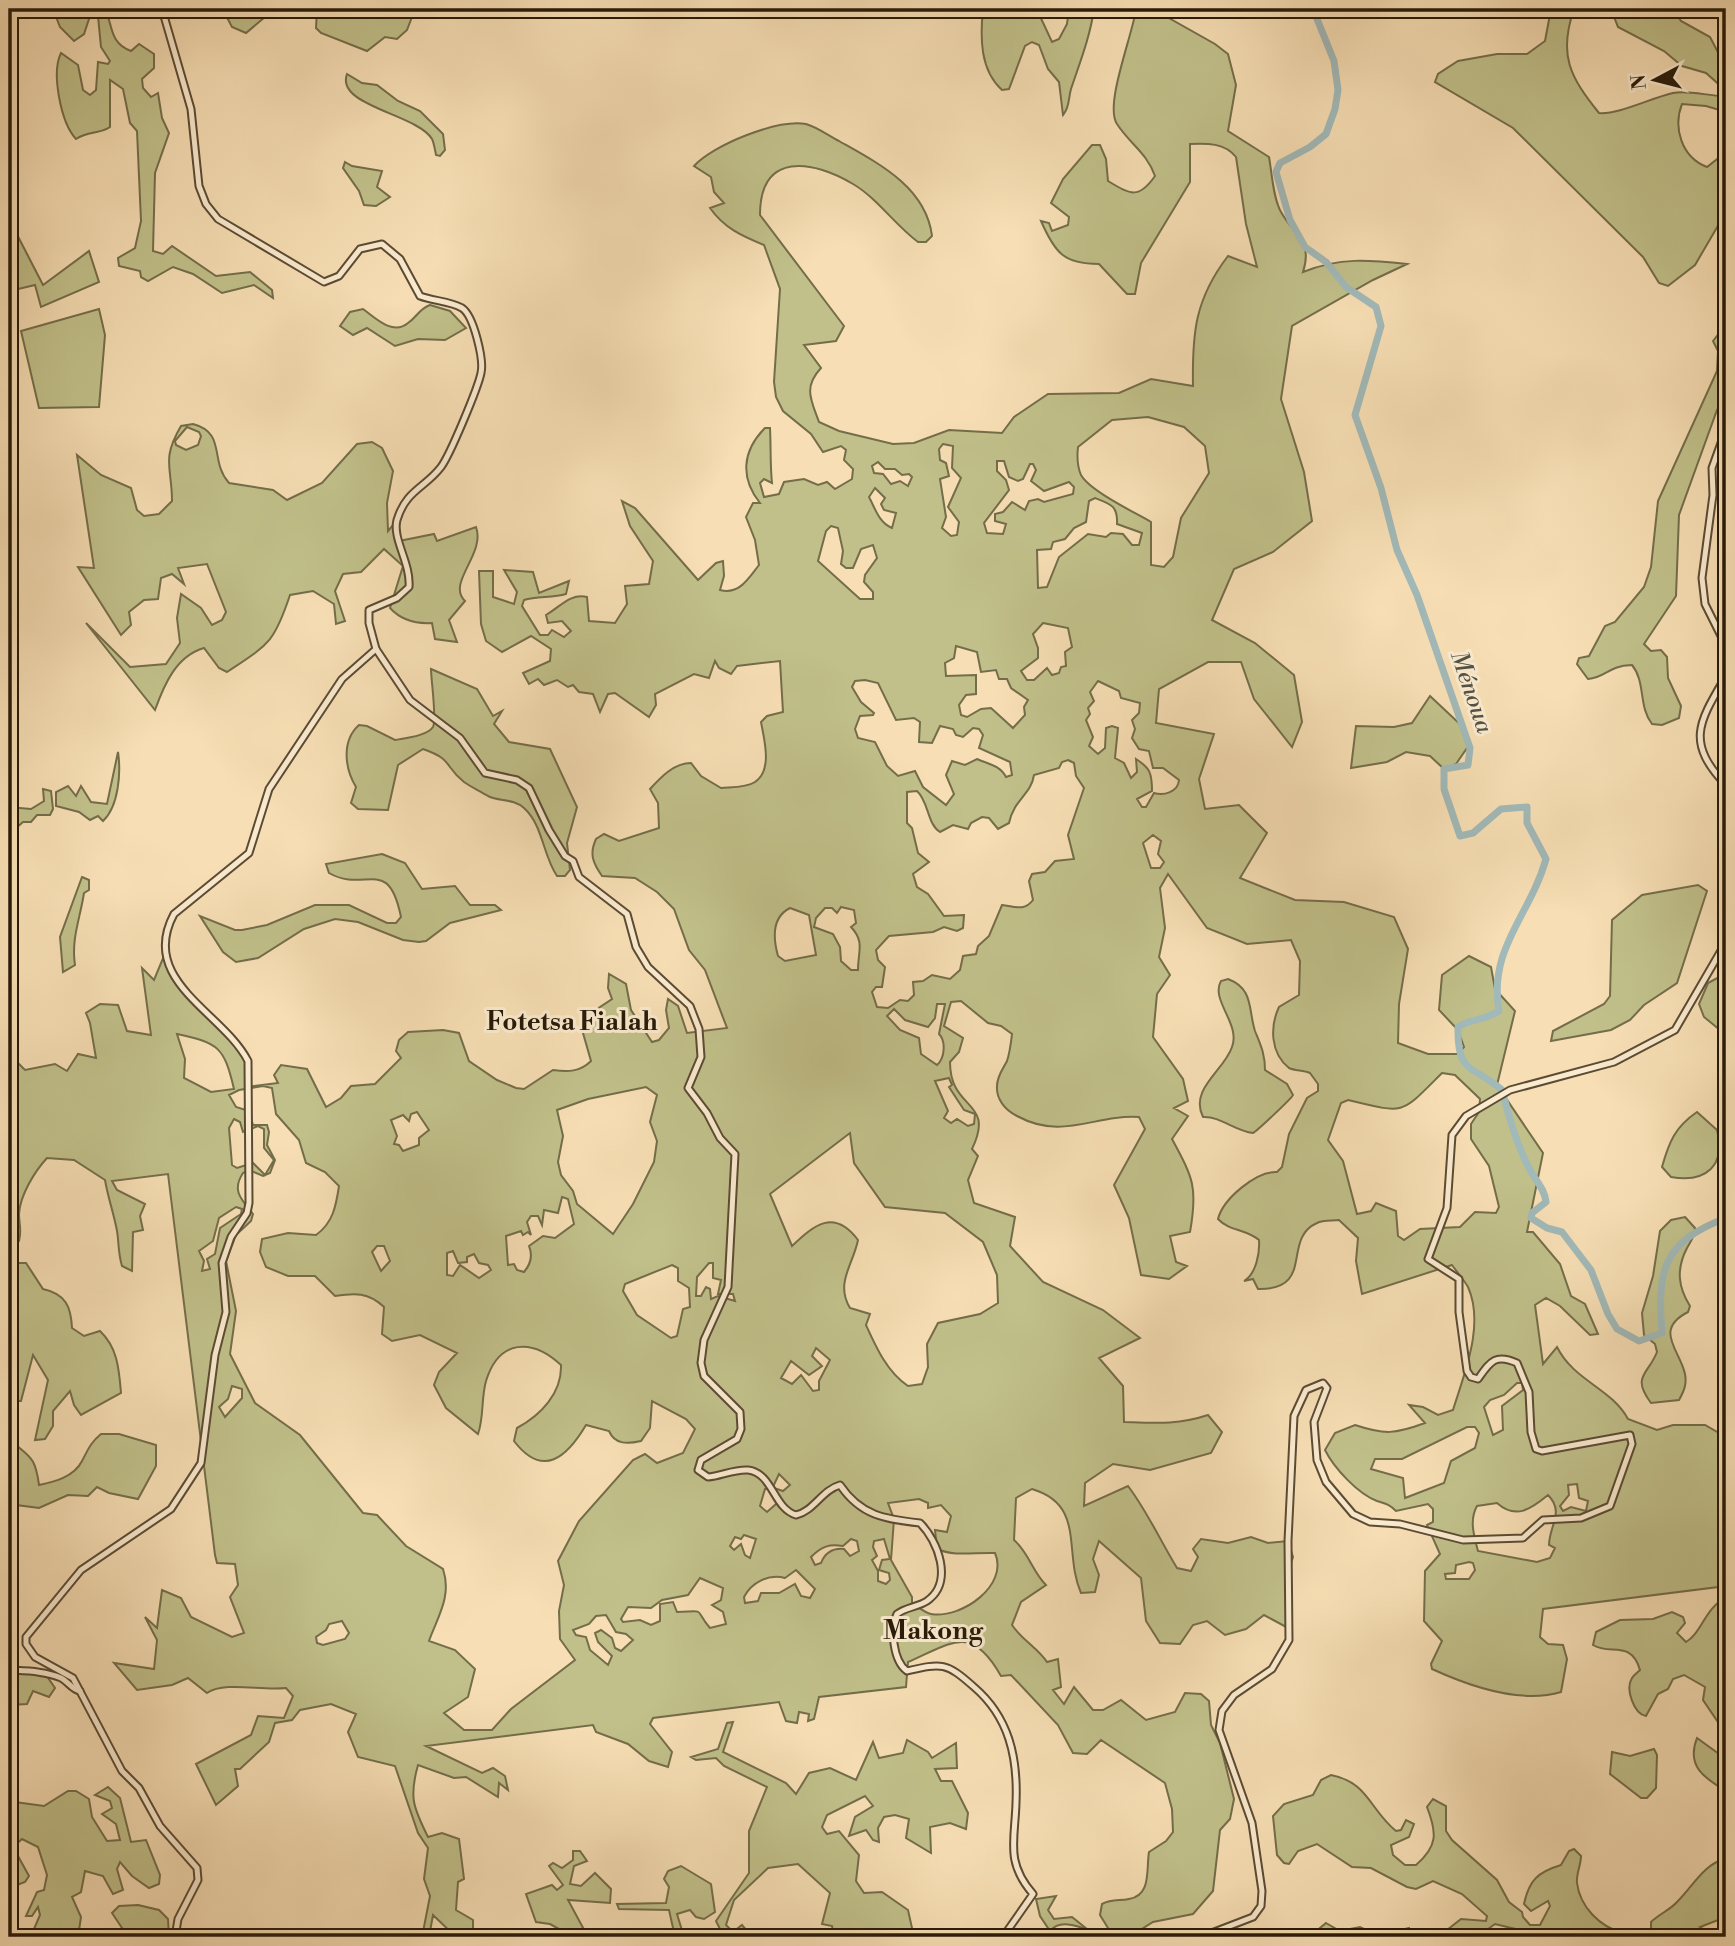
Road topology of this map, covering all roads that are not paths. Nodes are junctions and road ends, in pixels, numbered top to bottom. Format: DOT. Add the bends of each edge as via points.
graph roads {
  1 [pos="162,9"];
  2 [pos="1726,429"];
  3 [pos="1726,646"];
  4 [pos="376,649"];
  5 [pos="1726,676"];
  6 [pos="1726,785"];
  7 [pos="1726,943"];
  8 [pos="9,1670"];
  9 [pos="80,1691"];
  10 [pos="175,1937"];
  11 [pos="1003,1937"];
  12 [pos="1201,1937"];
  1 -- 4 [label="street" via="191,109 199,186 218,219 324,282 339,276 356,251 383,244 400,259 420,296 465,312 477,339 481,375 451,448 436,473 405,500 398,519 396,529 409,567 409,587 397,598 369,610"];
  2 -- 3 [label="street" via="1712,468 1702,578 1705,604"];
  4 -- 9 [label="street" via="342,679 269,789 249,853 174,914 168,925 167,957 173,976 238,1044 248,1061 249,1203 222,1264 226,1312 215,1355 201,1463 171,1509 81,1570 26,1637 35,1657 73,1678"];
  4 -- 11 [label="street" via="415,706 460,738 485,773 530,788 549,830 573,861 579,877 627,914 636,947 648,967 690,1006 699,1029 701,1057 688,1088 735,1154 728,1286 704,1340 701,1363 704,1376 737,1406 742,1421 737,1439 701,1460 698,1470 708,1477 736,1471 756,1473 784,1508 796,1515 840,1485 852,1504 886,1520 920,1523 931,1535 940,1563 937,1589 924,1602 897,1614 893,1638 907,1671 936,1663 951,1668 985,1696 1005,1724 1016,1771 1014,1863 1033,1894"];
  5 -- 6 [label="street" via="1698,732 1704,758"];
  7 -- 12 [label="street" via="1675,1030 1614,1062 1510,1090 1466,1116 1452,1135 1447,1208 1428,1259 1459,1279 1462,1345 1471,1377 1478,1379 1494,1359 1504,1357 1517,1363 1529,1392 1536,1449 1630,1435 1632,1444 1614,1501 1597,1514 1543,1520 1522,1538 1463,1540 1400,1524 1370,1522 1353,1514 1326,1482 1317,1460 1314,1422 1327,1388 1323,1383 1306,1391 1294,1416 1289,1640 1272,1669 1234,1695 1222,1711 1219,1730 1252,1823 1261,1906 1253,1917"];
  8 -- 9 [label="street" via="64,1679"];
  9 -- 10 [label="street" via="122,1771 199,1874 178,1919"];
}
